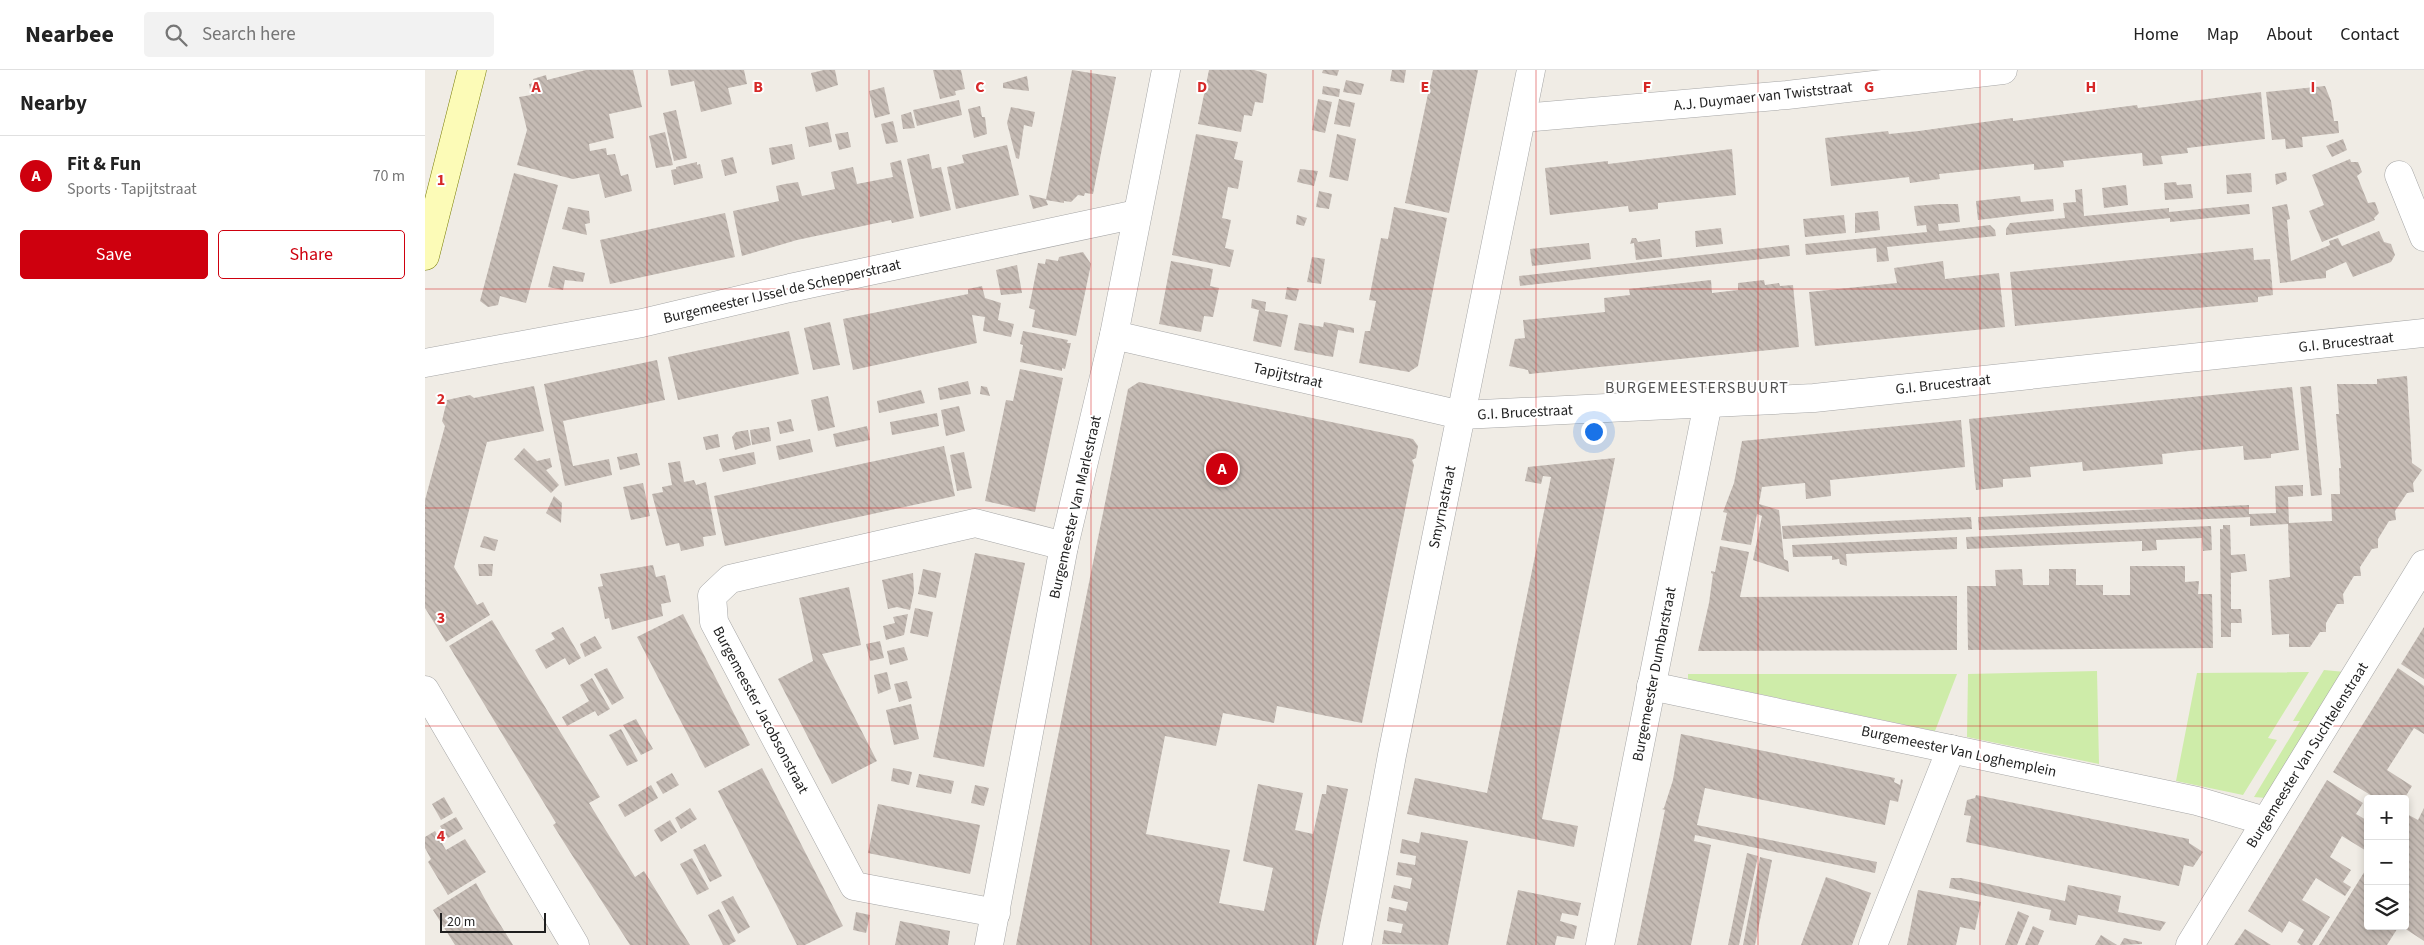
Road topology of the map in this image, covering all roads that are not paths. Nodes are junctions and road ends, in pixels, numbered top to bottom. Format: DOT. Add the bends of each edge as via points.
graph roads {
  1 [pos="472,70"];
  2 [pos="1166,70"];
  3 [pos="1531,70"];
  4 [pos="2003,70"];
  5 [pos="1522,118"];
  6 [pos="2399,175"];
  7 [pos="1137,214"];
  8 [pos="2424,236"];
  9 [pos="425,256"];
  10 [pos="2424,334"];
  11 [pos="1114,335"];
  12 [pos="425,363"];
  13 [pos="1708,403"];
  14 [pos="1461,415"];
  15 [pos="1063,546"];
  16 [pos="2424,564"];
  17 [pos="1651,686"];
  18 [pos="425,690"];
  19 [pos="1951,749"];
  20 [pos="2265,821"];
  21 [pos="996,913"];
  22 [pos="575,945"];
  23 [pos="989,945"];
  24 [pos="1357,945"];
  25 [pos="1600,945"];
  26 [pos="1873,945"];
  27 [pos="2190,945"];
  1 -- 9 [label="street"];
  2 -- 7 [label="street, Burgemeester Van Marlestraat"];
  3 -- 5 [label="street, Smyrnastraat"];
  4 -- 5 [label="street, A.J. Duymaer van Twiststraat" via="1787,95"];
  5 -- 14 [label="street, Smyrnastraat"];
  6 -- 8 [label="street"];
  7 -- 11 [label="street, Burgemeester Van Marlestraat"];
  7 -- 12 [label="street, Burgemeester IJssel de Schepperstraat" via="642,323"];
  10 -- 13 [label="street, G.I. Brucestraat" via="1813,398"];
  11 -- 14 [label="street, Tapijtstraat"];
  11 -- 15 [label="street, Burgemeester Van Marlestraat"];
  13 -- 14 [label="street, G.I. Brucestraat"];
  13 -- 17 [label="street, Burgemeester Dumbarstraat"];
  14 -- 24 [label="street, Smyrnastraat"];
  15 -- 21 [label="street, Burgemeester Van Marlestraat"];
  15 -- 21 [label="street, Burgemeester Jacobsonstraat" via="975,523 730,580 712,596 714,622 854,886"];
  16 -- 20 [label="street, Burgemeester Van Suchtelenstraat"];
  17 -- 19 [label="street, Burgemeester Van Loghemplein"];
  17 -- 25 [label="street, Burgemeester Dumbarstraat"];
  18 -- 22 [label="street"];
  19 -- 20 [label="street, Burgemeester Van Loghemplein" via="2197,801"];
  19 -- 26 [label="street"];
  20 -- 27 [label="street, Burgemeester Van Suchtelenstraat"];
  21 -- 23 [label="street, Burgemeester Van Marlestraat"];
}
